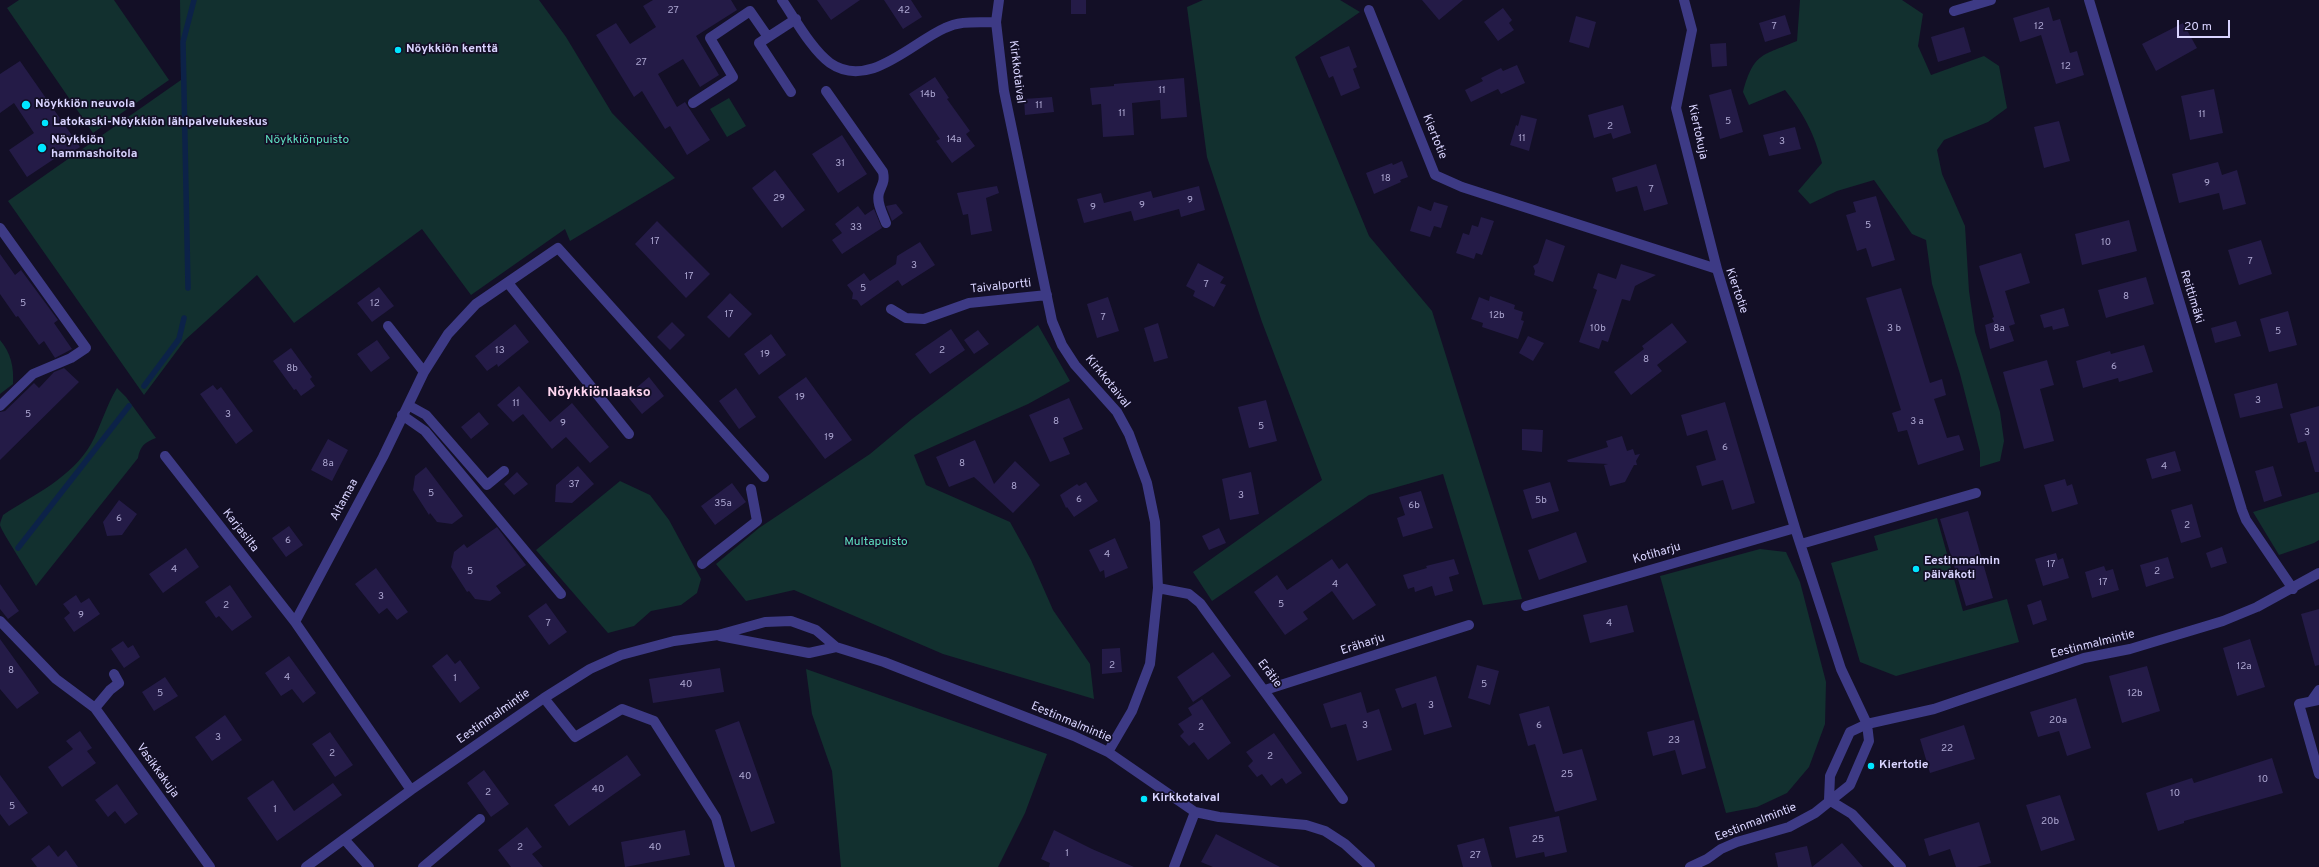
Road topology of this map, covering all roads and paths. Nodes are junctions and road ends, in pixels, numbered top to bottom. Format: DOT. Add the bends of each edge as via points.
graph roads {
  1 [pos="782,0"];
  2 [pos="999,0"];
  3 [pos="1684,0"];
  4 [pos="1991,0"];
  5 [pos="2089,0"];
  6 [pos="1369,10"];
  7 [pos="1954,11"];
  8 [pos="796,19"];
  9 [pos="996,22"];
  10 [pos="768,37"];
  11 [pos="826,91"];
  12 [pos="791,92"];
  13 [pos="693,103"];
  14 [pos="886,223"];
  15 [pos="0,228"];
  16 [pos="1717,269"];
  17 [pos="508,283"];
  18 [pos="1046,295"];
  19 [pos="891,309"];
  20 [pos="388,326"];
  21 [pos="424,372"];
  22 [pos="408,405"];
  23 [pos="0,406"];
  24 [pos="402,416"];
  25 [pos="629,434"];
  26 [pos="165,456"];
  27 [pos="504,471"];
  28 [pos="764,477"];
  29 [pos="750,489"];
  30 [pos="1976,493"];
  31 [pos="1795,528"];
  32 [pos="1801,544"];
  33 [pos="702,564"];
  34 [pos="2319,573"];
  35 [pos="1158,588"];
  36 [pos="2293,589"];
  37 [pos="561,594"];
  38 [pos="1526,606"];
  39 [pos="0,622"];
  40 [pos="295,622"];
  41 [pos="1469,625"];
  42 [pos="718,635"];
  43 [pos="836,647"];
  44 [pos="114,674"];
  45 [pos="1265,690"];
  46 [pos="2319,690"];
  47 [pos="544,698"];
  48 [pos="2315,700"];
  49 [pos="95,708"];
  50 [pos="1867,724"];
  51 [pos="1108,752"];
  52 [pos="2319,774"];
  53 [pos="410,790"];
  54 [pos="1343,799"];
  55 [pos="1829,800"];
  56 [pos="1195,812"];
  57 [pos="480,819"];
  58 [pos="344,839"];
  59 [pos="210,867"];
  60 [pos="306,867"];
  61 [pos="369,867"];
  62 [pos="422,867"];
  63 [pos="730,867"];
  64 [pos="1174,867"];
  65 [pos="1370,867"];
  66 [pos="1690,867"];
  67 [pos="1901,867"];
  1 -- 8 [label="street"];
  2 -- 9 [label="street, Kirkkotaival"];
  3 -- 16 [label="street, Kiertokuja" via="1692,30 1676,108"];
  4 -- 7 [label="street"];
  5 -- 36 [label="street, Reittimäki" via="2242,510 2246,520"];
  6 -- 16 [label="street, Kiertotie" via="1435,175 1462,187"];
  8 -- 9 [label="street" via="818,51 830,62 846,70 859,71 883,64 945,28 959,23"];
  8 -- 10 [label="street"];
  9 -- 18 [label="street, Kirkkotaival" via="1004,91"];
  10 -- 12 [label="street" via="759,43"];
  10 -- 13 [label="street" via="750,11 710,38 733,77"];
  11 -- 14 [label="street" via="884,172 885,181 878,194 878,202"];
  15 -- 23 [label="street" via="86,348 33,374"];
  16 -- 31 [label="street, Kiertotie"];
  17 -- 21 [label="street, Aitamaa" via="476,304 448,334"];
  17 -- 25 [label="street"];
  17 -- 28 [label="street, Aitamaa" via="558,248"];
  18 -- 19 [label="street, Taivalportti" via="969,303 924,319 906,318"];
  18 -- 35 [label="street, Kirkkotaival" via="1052,321 1062,344 1075,365 1117,412 1139,456 1155,522"];
  20 -- 21 [label="street"];
  21 -- 22 [label="street, Aitamaa"];
  22 -- 24 [label="street, Aitamaa"];
  22 -- 27 [label="street" via="426,415 487,485"];
  24 -- 37 [label="street" via="425,431"];
  24 -- 40 [label="street, Aitamaa" via="383,457"];
  26 -- 40 [label="street, Karjasilta"];
  29 -- 33 [label="street" via="757,520"];
  30 -- 32 [label="street"];
  31 -- 32 [label="street, Kiertotie"];
  31 -- 38 [label="street, Kotiharju"];
  32 -- 50 [label="street, Kiertotie" via="1842,669"];
  34 -- 36 [label="street, Eestinmalmintie"];
  35 -- 45 [label="street, Erätie" via="1189,594 1200,604"];
  35 -- 51 [label="street, Kirkkotaival" via="1150,664 1132,711"];
  36 -- 50 [label="street, Eestinmalmintie" via="2258,608 2178,636 2084,658 1974,697"];
  39 -- 49 [label="street, Vasikkakuja" via="56,679"];
  40 -- 53 [label="street"];
  41 -- 45 [label="street, Eräharju"];
  42 -- 43 [label="street, Eestinmalmintie" via="809,653"];
  42 -- 43 [label="street, Eestinmalmintie" via="765,622 792,621 816,630"];
  42 -- 47 [label="street, Eestinmalmintie" via="674,641 621,656 590,669"];
  43 -- 51 [label="street, Eestinmalmintie" via="884,662 1067,733"];
  44 -- 49 [label="street" via="120,683 110,690"];
  45 -- 54 [label="street, Erätie"];
  46 -- 48 [label="street"];
  47 -- 53 [label="street, Eestinmalmintie"];
  47 -- 63 [label="street" via="575,737 622,709 654,721 716,818"];
  48 -- 52 [label="street" via="2299,704"];
  49 -- 59 [label="street, Vasikkakuja"];
  50 -- 55 [label="street, Eestinmalmintie" via="1869,741 1850,785"];
  50 -- 55 [label="street, Eestinmalmintie" via="1850,732 1830,776"];
  51 -- 56 [label="street, Eestinmalmintie"];
  53 -- 58 [label="street, Eestinmalmintie"];
  55 -- 66 [label="street, Eestinmalmintie" via="1815,813 1789,827 1737,842"];
  55 -- 67 [label="street" via="1852,814"];
  56 -- 64 [label="street"];
  56 -- 65 [label="street, Eestinmalmintie" via="1219,817 1306,825 1325,831 1345,844"];
  57 -- 62 [label="street"];
  58 -- 60 [label="street, Eestinmalmintie"];
  58 -- 61 [label="street"];
}
